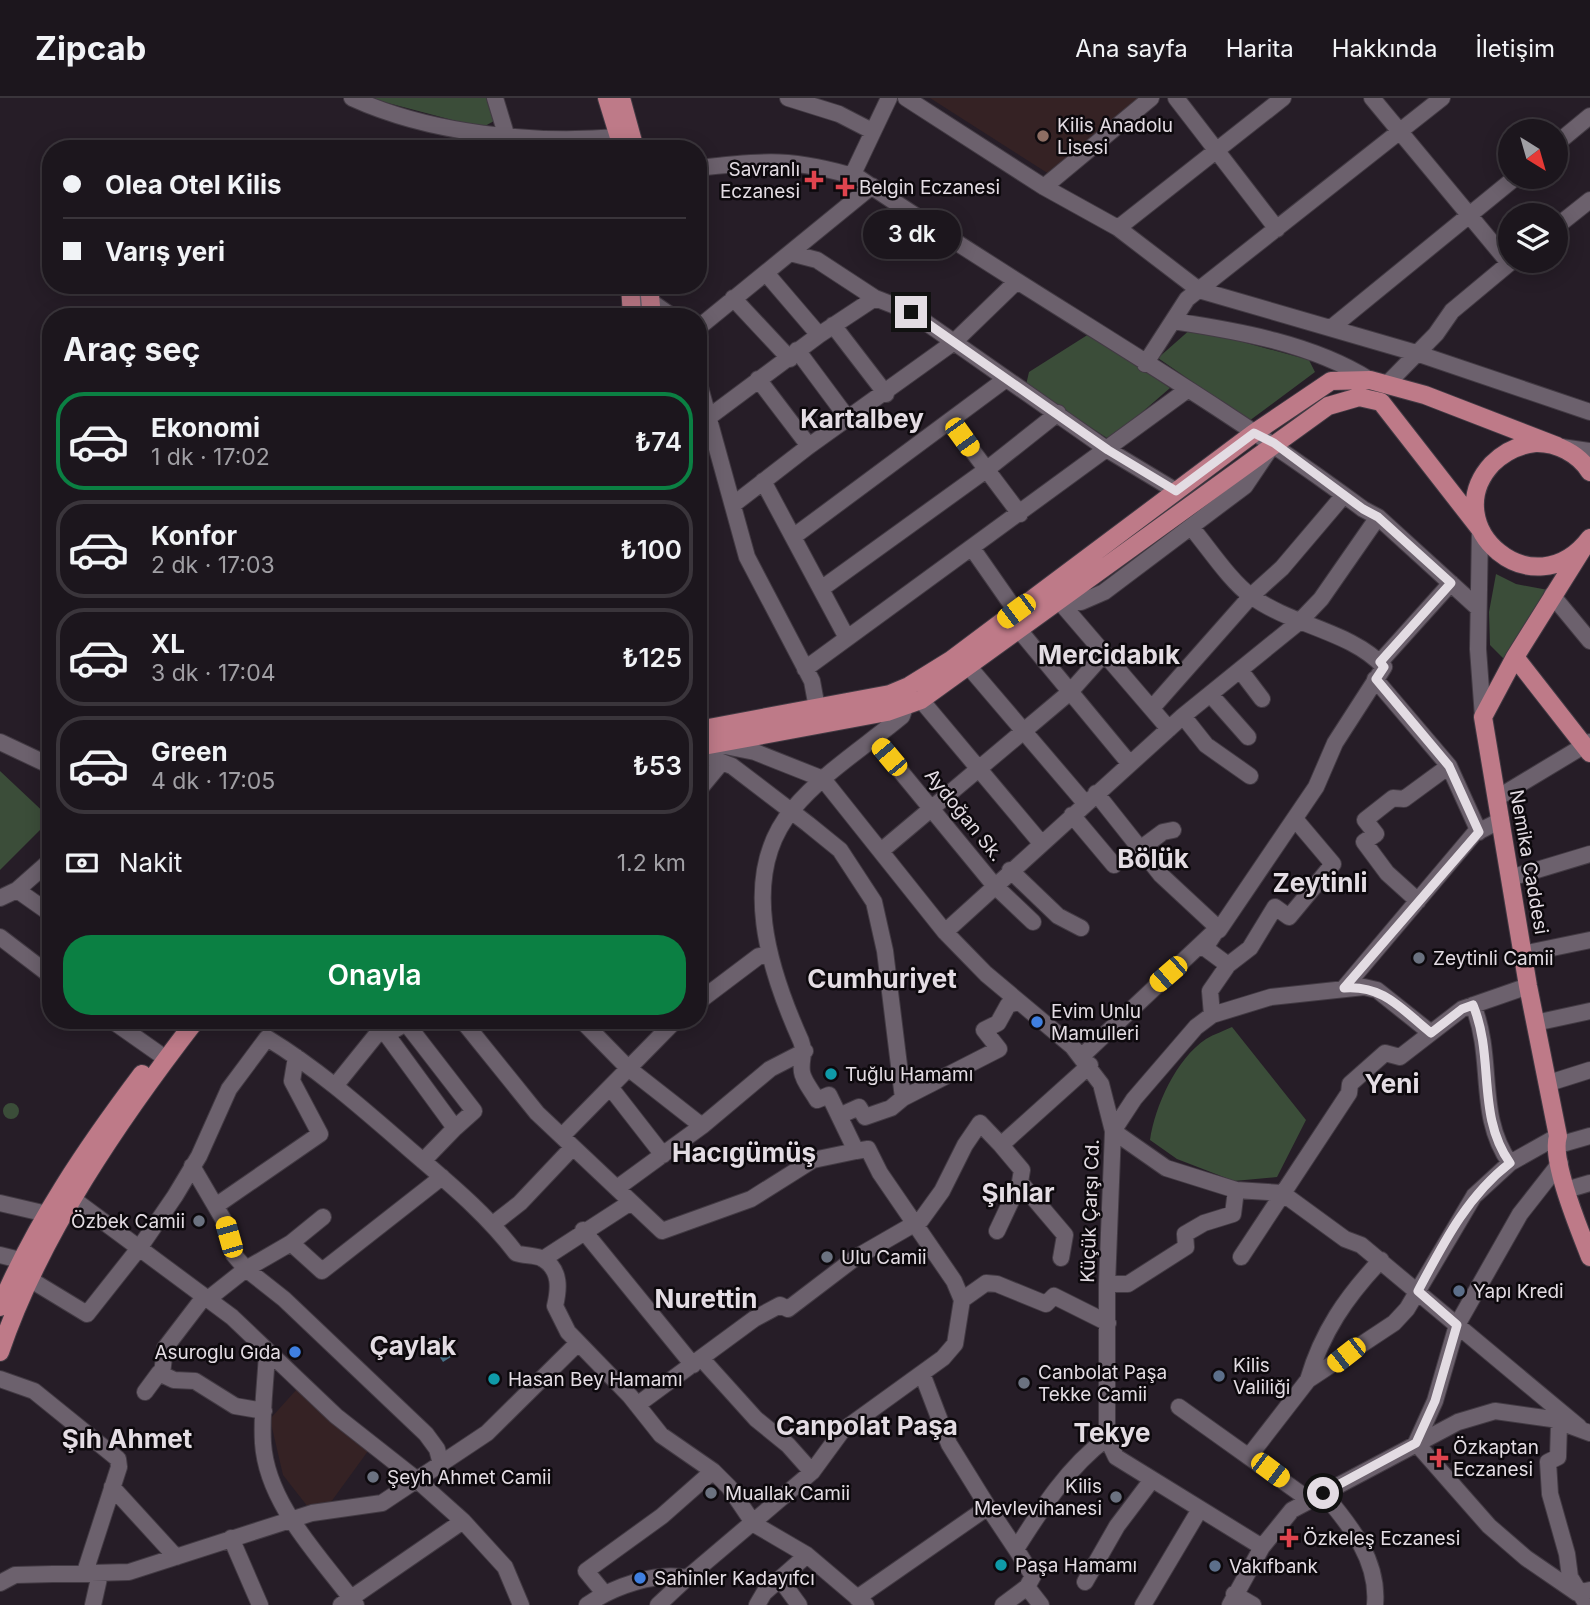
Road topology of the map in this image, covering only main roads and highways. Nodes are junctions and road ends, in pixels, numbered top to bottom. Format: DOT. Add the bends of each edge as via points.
graph roads {
  1 [pos="607,98"];
  2 [pos="621,98"];
  3 [pos="619,140"];
  4 [pos="633,140"];
  5 [pos="1557,446"];
  6 [pos="1590,472"];
  7 [pos="1480,529"];
  8 [pos="1587,545"];
  9 [pos="1515,657"];
  10 [pos="707,739"];
  11 [pos="707,740"];
  12 [pos="1588,747"];
  13 [pos="175,1029"];
  14 [pos="188,1029"];
  15 [pos="1590,1257"];
  16 [pos="0,1307"];
  17 [pos="0,1352"];
  1 -- 3 [label="main road"];
  2 -- 4 [label="main road"];
  5 -- 6 [label="main road" via="1575,455"];
  5 -- 7 [label="main road" via="1517,447 1486,471 1477,500"];
  5 -- 10 [label="main road" via="1383,381 1331,381 909,686"];
  7 -- 8 [label="main road" via="1506,559 1525,566 1546,567 1565,561"];
  7 -- 11 [label="main road" via="1381,402 1359,397 1328,406 1274,443 1020,631 913,704 815,727"];
  8 -- 9 [label="main road"];
  9 -- 12 [label="main road"];
  9 -- 15 [label="main road, Nemika Caddesi" via="1483,717 1566,1190"];
  13 -- 16 [label="main road" via="90,1143 20,1260"];
  14 -- 17 [label="main road" via="73,1199 11,1318"];
}
